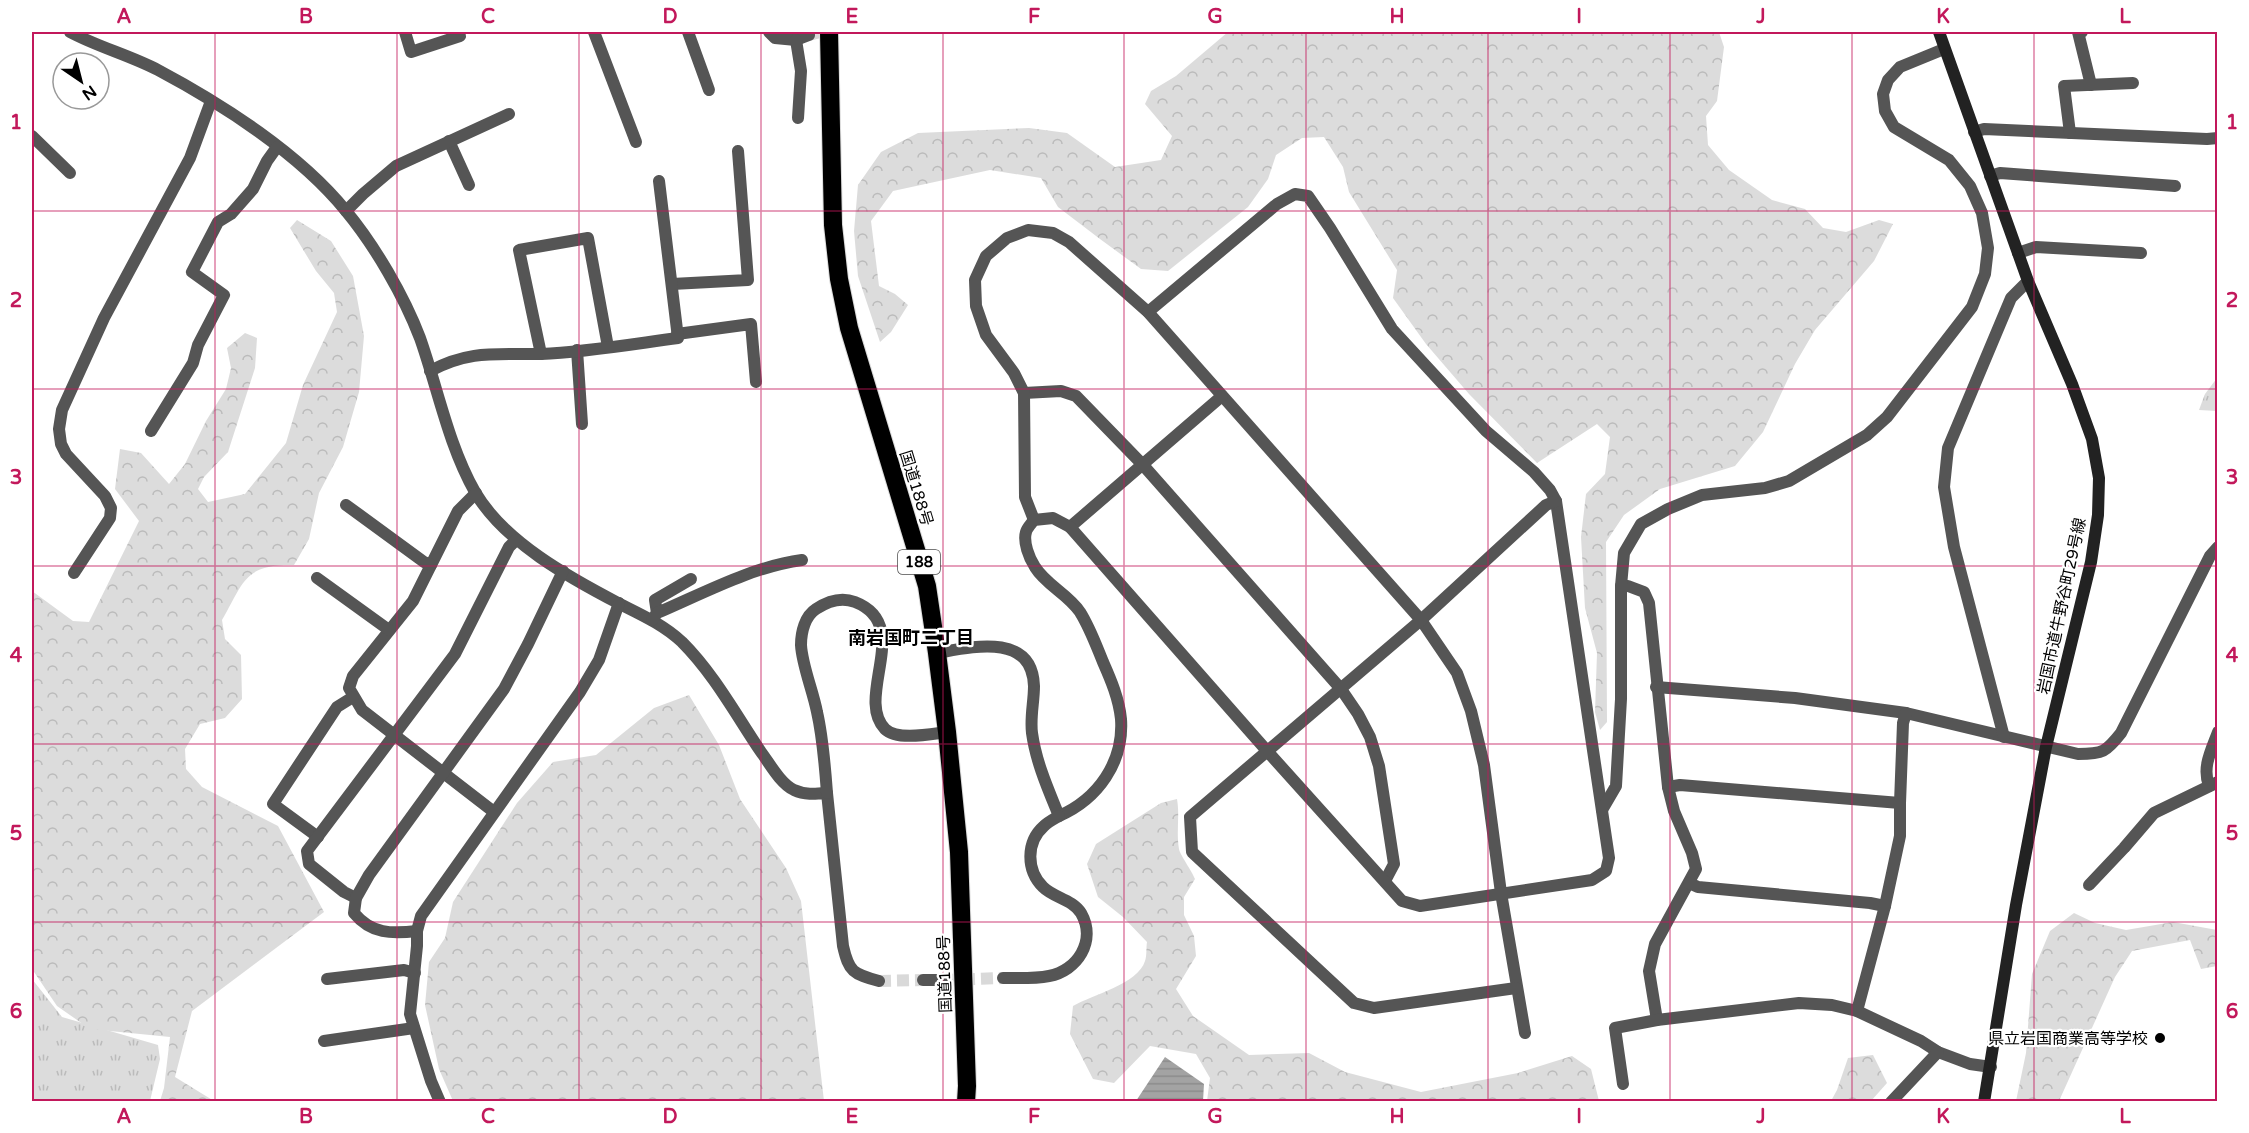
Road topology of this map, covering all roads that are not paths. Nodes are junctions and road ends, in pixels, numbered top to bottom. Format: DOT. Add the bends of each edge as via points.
graph roads {
  1 [pos="70,32"];
  2 [pos="405,32"];
  3 [pos="594,32"];
  4 [pos="688,32"];
  5 [pos="769,32"];
  6 [pos="829,32"];
  7 [pos="1939,32"];
  8 [pos="2082,32"];
  9 [pos="809,35"];
  10 [pos="460,36"];
  11 [pos="796,40"];
  12 [pos="1944,49"];
  13 [pos="2133,83"];
  14 [pos="2091,85"];
  15 [pos="709,90"];
  16 [pos="211,101"];
  17 [pos="509,114"];
  18 [pos="798,118"];
  19 [pos="1974,132"];
  20 [pos="2070,133"];
  21 [pos="32,136"];
  22 [pos="2217,138"];
  23 [pos="449,141"];
  24 [pos="636,142"];
  25 [pos="277,147"];
  26 [pos="738,151"];
  27 [pos="70,173"];
  28 [pos="1990,176"];
  29 [pos="659,181"];
  30 [pos="469,185"];
  31 [pos="2175,186"];
  32 [pos="346,211"];
  33 [pos="2018,253"];
  34 [pos="2141,253"];
  35 [pos="2028,281"];
  36 [pos="672,284"];
  37 [pos="1148,312"];
  38 [pos="677,333"];
  39 [pos="608,347"];
  40 [pos="578,350"];
  41 [pos="541,354"];
  42 [pos="430,371"];
  43 [pos="756,382"];
  44 [pos="1024,393"];
  45 [pos="1222,396"];
  46 [pos="582,424"];
  47 [pos="151,431"];
  48 [pos="1143,465"];
  49 [pos="476,493"];
  50 [pos="1556,501"];
  51 [pos="346,505"];
  52 [pos="1034,520"];
  53 [pos="1070,527"];
  54 [pos="516,540"];
  55 [pos="2217,547"];
  56 [pos="802,560"];
  57 [pos="431,565"];
  58 [pos="563,571"];
  59 [pos="74,573"];
  60 [pos="317,578"];
  61 [pos="691,579"];
  62 [pos="1621,586"];
  63 [pos="619,603"];
  64 [pos="654,617"];
  65 [pos="1421,620"];
  66 [pos="389,630"];
  67 [pos="937,653"];
  68 [pos="1656,687"];
  69 [pos="1341,689"];
  70 [pos="353,697"];
  71 [pos="1906,713"];
  72 [pos="947,732"];
  73 [pos="2217,732"];
  74 [pos="393,736"];
  75 [pos="2004,737"];
  76 [pos="2046,747"];
  77 [pos="1268,753"];
  78 [pos="442,773"];
  79 [pos="2213,784"];
  80 [pos="1668,787"];
  81 [pos="827,794"];
  82 [pos="1900,804"];
  83 [pos="1602,810"];
  84 [pos="494,812"];
  85 [pos="1059,816"];
  86 [pos="318,837"];
  87 [pos="1385,881"];
  88 [pos="1689,883"];
  89 [pos="2089,885"];
  90 [pos="1501,893"];
  91 [pos="357,898"];
  92 [pos="1885,906"];
  93 [pos="417,931"];
  94 [pos="415,973"];
  95 [pos="1003,978"];
  96 [pos="327,979"];
  97 [pos="923,980"];
  98 [pos="945,980"];
  99 [pos="879,981"];
  100 [pos="1516,988"];
  101 [pos="1857,1011"];
  102 [pos="1657,1020"];
  103 [pos="414,1028"];
  104 [pos="1525,1033"];
  105 [pos="324,1041"];
  106 [pos="1938,1052"];
  107 [pos="1991,1067"];
  108 [pos="1623,1084"];
  109 [pos="440,1101"];
  110 [pos="966,1101"];
  111 [pos="1891,1101"];
  112 [pos="1984,1101"];
  1 -- 16 [label="street" via="157,70"];
  2 -- 10 [label="street" via="411,52"];
  3 -- 24 [label="street"];
  4 -- 15 [label="street"];
  5 -- 11 [label="street" via="775,38"];
  6 -- 67 [label="highway, 国道188号 / 188" via="833,225 838,279 849,328 927,586"];
  7 -- 12 [label="street, 岩国市道牛野谷町29号線"];
  8 -- 14 [label="street" via="2078,32"];
  9 -- 11 [label="street"];
  11 -- 18 [label="street" via="801,71"];
  12 -- 19 [label="street, 岩国市道牛野谷町29号線"];
  12 -- 62 [label="street" via="1900,67 1888,80 1883,94 1885,111 1894,127 1949,160 1970,186 1982,213 1988,248 1985,274 1972,307 1887,417 1867,435 1789,481 1765,488 1702,495 1641,524 1624,553"];
  13 -- 14 [label="street"];
  14 -- 20 [label="street" via="2064,86"];
  16 -- 25 [label="street"];
  16 -- 59 [label="street" via="190,158 104,318 62,410 61,444 111,508 110,518"];
  17 -- 23 [label="street"];
  19 -- 20 [label="street" via="1984,129"];
  19 -- 28 [label="street, 岩国市道牛野谷町29号線"];
  20 -- 22 [label="street"];
  21 -- 27 [label="street"];
  23 -- 30 [label="street"];
  23 -- 32 [label="street" via="396,166"];
  25 -- 32 [label="street" via="307,170"];
  25 -- 47 [label="street" via="253,189 231,214 218,222 192,272 224,295 198,345 194,363"];
  26 -- 36 [label="street" via="748,280"];
  28 -- 31 [label="street" via="2000,172"];
  28 -- 33 [label="street, 岩国市道牛野谷町29号線"];
  29 -- 36 [label="street"];
  32 -- 42 [label="street" via="399,295 419,335"];
  33 -- 34 [label="street" via="2036,248"];
  33 -- 35 [label="street, 岩国市道牛野谷町29号線"];
  35 -- 75 [label="street" via="2011,298 1948,448 1944,487 1954,547"];
  35 -- 76 [label="street, 岩国市道牛野谷町29号線" via="2073,384 2092,439 2099,478 2091,562"];
  36 -- 38 [label="street"];
  37 -- 44 [label="street" via="1053,233 1028,230 1007,238 986,256 975,280 976,306 986,335"];
  37 -- 45 [label="street"];
  37 -- 50 [label="street" via="1277,204 1295,194 1308,196 1392,329 1486,431 1534,471"];
  38 -- 39 [label="street" via="678,338"];
  38 -- 43 [label="street" via="751,324"];
  39 -- 40 [label="street"];
  39 -- 41 [label="street" via="588,238 519,250"];
  40 -- 41 [label="street"];
  40 -- 46 [label="street"];
  41 -- 42 [label="street" via="487,353 447,362"];
  42 -- 49 [label="street" via="450,438"];
  44 -- 48 [label="street" via="1061,391 1076,396"];
  44 -- 52 [label="street" via="1024,497"];
  45 -- 48 [label="street"];
  45 -- 65 [label="street"];
  48 -- 53 [label="street"];
  48 -- 69 [label="street"];
  49 -- 54 [label="street"];
  49 -- 57 [label="street" via="458,511"];
  50 -- 65 [label="street" via="1546,505"];
  50 -- 83 [label="street"];
  51 -- 57 [label="street"];
  52 -- 53 [label="street" via="1053,518"];
  52 -- 85 [label="street" via="1026,533 1035,567 1079,610 1091,631 1116,694 1121,718 1121,742 1113,766 1097,790 1077,808"];
  53 -- 77 [label="street"];
  54 -- 58 [label="street"];
  54 -- 74 [label="street" via="455,654"];
  55 -- 76 [label="street" via="2121,733 2108,749 2078,754"];
  56 -- 64 [label="street" via="760,570"];
  57 -- 66 [label="street" via="413,601"];
  58 -- 63 [label="street"];
  58 -- 78 [label="street" via="504,689"];
  60 -- 66 [label="street"];
  61 -- 64 [label="street" via="655,600"];
  62 -- 68 [label="street" via="1644,592 1649,603"];
  62 -- 83 [label="street" via="1616,786"];
  63 -- 64 [label="street"];
  63 -- 84 [label="street" via="599,660 580,692"];
  64 -- 81 [label="street" via="692,652 791,789 805,794"];
  65 -- 69 [label="street"];
  65 -- 90 [label="street" via="1457,673 1471,711 1484,765"];
  66 -- 70 [label="street" via="353,676 349,688"];
  67 -- 72 [label="highway, 国道188号 / 188"];
  67 -- 85 [label="street" via="1001,646 1019,655 1030,669 1036,756"];
  68 -- 71 [label="street" via="1795,698"];
  68 -- 80 [label="street"];
  69 -- 77 [label="street"];
  69 -- 87 [label="street" via="1370,737 1379,766 1394,864"];
  70 -- 74 [label="street" via="362,710"];
  70 -- 86 [label="street" via="337,707 273,804"];
  71 -- 75 [label="street"];
  71 -- 82 [label="street"];
  72 -- 81 [label="street" via="898,735 887,731 875,706 883,642 879,626 864,606 850,600 832,600 813,610 802,627 801,646 818,715"];
  72 -- 110 [label="highway, 国道188号 / 188" via="959,852"];
  73 -- 79 [label="street" via="2205,776"];
  74 -- 78 [label="street"];
  74 -- 86 [label="street"];
  75 -- 76 [label="street"];
  76 -- 107 [label="street, 岩国市道牛野谷町29号線"];
  77 -- 87 [label="street"];
  77 -- 100 [label="street" via="1190,817 1192,852 1354,1003 1374,1008"];
  78 -- 84 [label="street"];
  78 -- 91 [label="street" via="369,875"];
  79 -- 89 [label="street" via="2154,813"];
  80 -- 82 [label="street"];
  80 -- 88 [label="street" via="1696,869"];
  81 -- 99 [label="street" via="847,966 860,976"];
  82 -- 92 [label="street" via="1900,836"];
  83 -- 90 [label="street" via="1609,858 1606,871 1592,880"];
  84 -- 93 [label="street" via="430,902"];
  85 -- 95 [label="street" via="1035,836 1029,854 1031,870 1043,888 1081,913 1086,946 1077,961 1063,972 1047,977"];
  86 -- 91 [label="street" via="307,851 309,864"];
  87 -- 90 [label="street" via="1402,901 1420,906"];
  88 -- 92 [label="street"];
  88 -- 102 [label="street" via="1655,944 1649,971"];
  90 -- 100 [label="street"];
  91 -- 93 [label="street" via="354,913 376,931"];
  92 -- 101 [label="street"];
  93 -- 94 [label="street"];
  94 -- 96 [label="street" via="404,970"];
  94 -- 103 [label="street" via="410,1014"];
  97 -- 98 [label="street"];
  100 -- 104 [label="street"];
  101 -- 102 [label="street" via="1799,1003"];
  101 -- 106 [label="street"];
  102 -- 108 [label="street" via="1615,1028"];
  103 -- 105 [label="street"];
  103 -- 109 [label="street"];
  106 -- 107 [label="street"];
  106 -- 111 [label="street"];
  107 -- 112 [label="street, 岩国市道牛野谷町29号線"];
}
